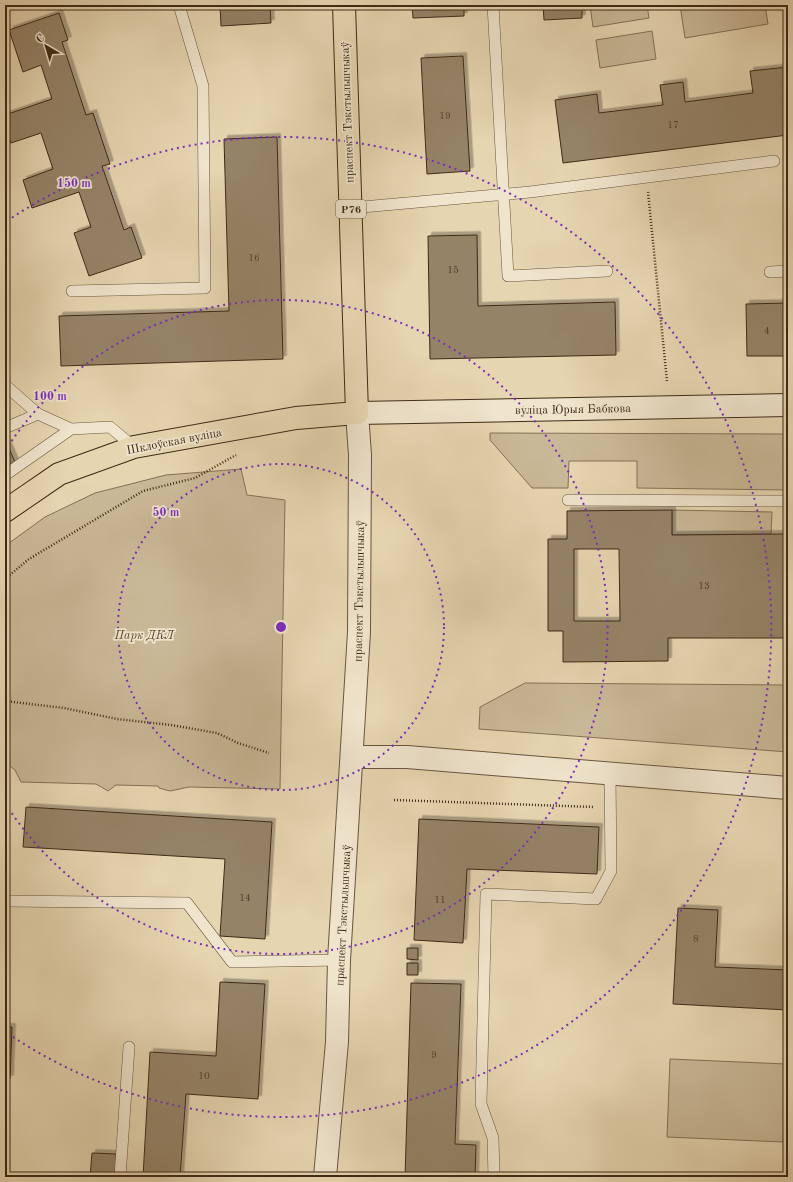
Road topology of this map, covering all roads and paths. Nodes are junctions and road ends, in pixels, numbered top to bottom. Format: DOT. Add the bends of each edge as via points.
graph roads {
  1 [pos="179,5"];
  2 [pos="344,5"];
  3 [pos="493,5"];
  4 [pos="774,161"];
  5 [pos="646,178"];
  6 [pos="503,195"];
  7 [pos="350,208"];
  8 [pos="607,270"];
  9 [pos="788,271"];
  10 [pos="770,272"];
  11 [pos="72,292"];
  12 [pos="667,381"];
  13 [pos="5,385"];
  14 [pos="788,405"];
  15 [pos="357,413"];
  16 [pos="38,414"];
  17 [pos="5,428"];
  18 [pos="71,429"];
  19 [pos="134,447"];
  20 [pos="236,455"];
  21 [pos="5,475"];
  22 [pos="568,500"];
  23 [pos="788,501"];
  24 [pos="5,511"];
  25 [pos="5,579"];
  26 [pos="5,701"];
  27 [pos="270,753"];
  28 [pos="353,757"];
  29 [pos="610,774"];
  30 [pos="788,788"];
  31 [pos="394,800"];
  32 [pos="610,808"];
  33 [pos="5,900"];
  34 [pos="339,960"];
  35 [pos="129,1047"];
  36 [pos="120,1177"];
  37 [pos="325,1177"];
  38 [pos="494,1177"];
  1 -- 11 [label="lane" via="203,86 206,288"];
  2 -- 7 [label="main road, праспект Тэкстыльшчыкаў / Р76"];
  3 -- 6 [label="lane"];
  4 -- 5 [label="lane"];
  5 -- 6 [label="lane"];
  5 -- 12 [label="path"];
  6 -- 7 [label="lane"];
  6 -- 8 [label="lane" via="508,276"];
  7 -- 15 [label="main road, праспект Тэкстыльшчыкаў / Р76"];
  9 -- 10 [label="lane"];
  13 -- 16 [label="lane"];
  14 -- 15 [label="street, вуліца Юрыя Бабкова"];
  15 -- 19 [label="main road, Шклоўская вуліца" via="296,418"];
  15 -- 28 [label="street, праспект Тэкстыльшчыкаў" via="360,455 360,632"];
  16 -- 17 [label="lane"];
  16 -- 18 [label="lane"];
  18 -- 19 [label="lane" via="110,427"];
  18 -- 21 [label="lane"];
  19 -- 24 [label="main road, Шклоўская вуліца" via="59,474"];
  20 -- 25 [label="path" via="195,478 143,491 29,559"];
  22 -- 23 [label="lane"];
  26 -- 27 [label="path" via="64,708 117,719 171,724 209,732"];
  28 -- 29 [label="street" via="407,757"];
  28 -- 34 [label="street, праспект Тэкстыльшчыкаў"];
  29 -- 30 [label="street"];
  29 -- 32 [label="lane"];
  31 -- 32 [label="path"];
  32 -- 38 [label="lane" via="611,871 596,900 486,894 481,1104 493,1138"];
  33 -- 34 [label="lane" via="187,903 232,962"];
  34 -- 37 [label="street, праспект Тэкстыльшчыкаў" via="337,1042"];
  35 -- 36 [label="lane"];
}
